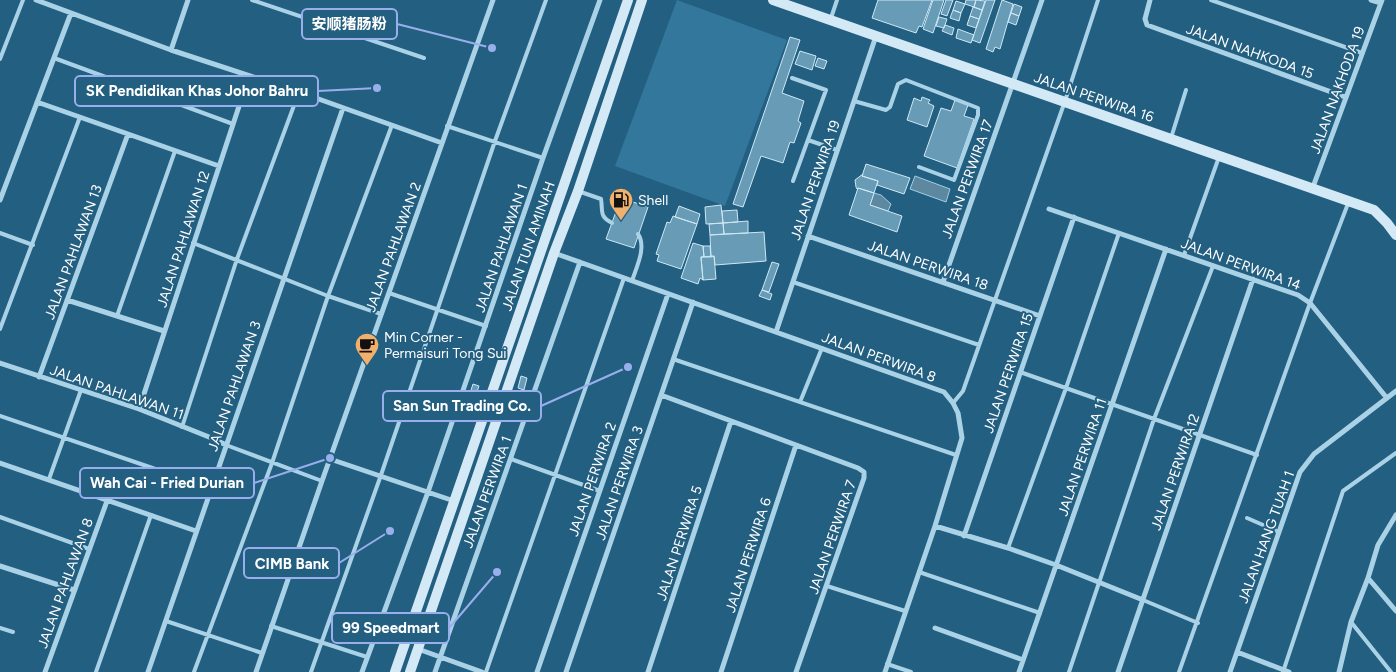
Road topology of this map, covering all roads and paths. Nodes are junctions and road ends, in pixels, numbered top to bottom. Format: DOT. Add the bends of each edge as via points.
graph roads {
  1 [pos="23,0"];
  2 [pos="36,0"];
  3 [pos="187,0"];
  4 [pos="252,0"];
  5 [pos="493,0"];
  6 [pos="546,0"];
  7 [pos="600,0"];
  8 [pos="628,0"];
  9 [pos="774,0"];
  10 [pos="837,0"];
  11 [pos="1042,0"];
  12 [pos="1098,0"];
  13 [pos="1150,0"];
  14 [pos="1210,0"];
  15 [pos="1371,0"];
  16 [pos="642,1"];
  17 [pos="1382,2"];
  18 [pos="71,13"];
  19 [pos="830,20"];
  20 [pos="876,36"];
  21 [pos="171,50"];
  22 [pos="1362,53"];
  23 [pos="54,58"];
  24 [pos="424,58"];
  25 [pos="0,59"];
  26 [pos="249,76"];
  27 [pos="792,78"];
  28 [pos="1013,84"];
  29 [pos="1186,90"];
  30 [pos="299,92"];
  31 [pos="1345,97"];
  32 [pos="854,101"];
  33 [pos="1064,101"];
  34 [pos="37,102"];
  35 [pos="343,108"];
  36 [pos="80,117"];
  37 [pos="233,124"];
  38 [pos="392,124"];
  39 [pos="447,126"];
  40 [pos="128,134"];
  41 [pos="1171,138"];
  42 [pos="808,140"];
  43 [pos="495,141"];
  44 [pos="442,143"];
  45 [pos="837,150"];
  46 [pos="175,151"];
  47 [pos="1220,155"];
  48 [pos="543,158"];
  49 [pos="219,166"];
  50 [pos="919,167"];
  51 [pos="793,182"];
  52 [pos="1313,187"];
  53 [pos="578,191"];
  54 [pos="1,196"];
  55 [pos="1349,202"];
  56 [pos="1049,208"];
  57 [pos="1074,217"];
  58 [pos="612,223"];
  59 [pos="0,233"];
  60 [pos="1119,233"];
  61 [pos="638,234"];
  62 [pos="1396,235"];
  63 [pos="808,236"];
  64 [pos="193,243"];
  65 [pos="33,246"];
  66 [pos="1166,249"];
  67 [pos="554,253"];
  68 [pos="1184,255"];
  69 [pos="237,259"];
  70 [pos="580,262"];
  71 [pos="1213,266"];
  72 [pos="283,278"];
  73 [pos="624,278"];
  74 [pos="1253,279"];
  75 [pos="632,281"];
  76 [pos="792,282"];
  77 [pos="943,282"];
  78 [pos="388,293"];
  79 [pos="668,294"];
  80 [pos="328,296"];
  81 [pos="67,300"];
  82 [pos="994,300"];
  83 [pos="693,302"];
  84 [pos="1310,303"];
  85 [pos="437,309"];
  86 [pos="381,314"];
  87 [pos="117,316"];
  88 [pos="1040,316"];
  89 [pos="486,326"];
  90 [pos="0,329"];
  91 [pos="164,331"];
  92 [pos="776,332"];
  93 [pos="979,345"];
  94 [pos="822,348"];
  95 [pos="673,359"];
  96 [pos="0,363"];
  97 [pos="1020,372"];
  98 [pos="39,377"];
  99 [pos="1066,388"];
  100 [pos="81,390"];
  101 [pos="1396,390"];
  102 [pos="661,395"];
  103 [pos="1386,397"];
  104 [pos="800,402"];
  105 [pos="953,403"];
  106 [pos="1112,404"];
  107 [pos="140,409"];
  108 [pos="0,416"];
  109 [pos="1154,419"];
  110 [pos="731,421"];
  111 [pos="182,427"];
  112 [pos="1200,435"];
  113 [pos="64,438"];
  114 [pos="226,445"];
  115 [pos="796,445"];
  116 [pos="1396,453"];
  117 [pos="1257,454"];
  118 [pos="956,455"];
  119 [pos="330,458"];
  120 [pos="511,459"];
  121 [pos="272,462"];
  122 [pos="0,463"];
  123 [pos="380,475"];
  124 [pos="555,475"];
  125 [pos="49,479"];
  126 [pos="322,481"];
  127 [pos="211,488"];
  128 [pos="600,491"];
  129 [pos="428,492"];
  130 [pos="107,501"];
  131 [pos="454,501"];
  132 [pos="151,515"];
  133 [pos="0,517"];
  134 [pos="1247,518"];
  135 [pos="1395,518"];
  136 [pos="935,526"];
  137 [pos="196,531"];
  138 [pos="1279,532"];
  139 [pos="964,536"];
  140 [pos="1008,548"];
  141 [pos="89,549"];
  142 [pos="1056,565"];
  143 [pos="0,566"];
  144 [pos="919,572"];
  145 [pos="1368,578"];
  146 [pos="1100,583"];
  147 [pos="827,586"];
  148 [pos="74,590"];
  149 [pos="1143,600"];
  150 [pos="1396,610"];
  151 [pos="905,612"];
  152 [pos="1040,613"];
  153 [pos="166,621"];
  154 [pos="1351,622"];
  155 [pos="1198,623"];
  156 [pos="271,626"];
  157 [pos="0,628"];
  158 [pos="935,628"];
  159 [pos="14,632"];
  160 [pos="206,634"];
  161 [pos="321,642"];
  162 [pos="418,649"];
  163 [pos="1237,652"];
  164 [pos="262,653"];
  165 [pos="440,657"];
  166 [pos="367,658"];
  167 [pos="1023,660"];
  168 [pos="887,664"];
  169 [pos="1285,671"];
  170 [pos="46,672"];
  171 [pos="96,672"];
  172 [pos="148,672"];
  173 [pos="194,672"];
  174 [pos="256,672"];
  175 [pos="311,672"];
  176 [pos="362,672"];
  177 [pos="395,672"];
  178 [pos="410,672"];
  179 [pos="435,672"];
  180 [pos="482,672"];
  181 [pos="486,672"];
  182 [pos="537,672"];
  183 [pos="566,672"];
  184 [pos="648,672"];
  185 [pos="721,672"];
  186 [pos="796,672"];
  187 [pos="884,672"];
  188 [pos="911,672"];
  189 [pos="1019,672"];
  190 [pos="1069,672"];
  191 [pos="1118,672"];
  192 [pos="1180,672"];
  193 [pos="1230,672"];
  194 [pos="1339,672"];
  195 [pos="1391,672"];
  1 -- 25 [label="lane"];
  2 -- 18 [label="street"];
  3 -- 21 [label="street"];
  4 -- 24 [label="lane"];
  5 -- 39 [label="street, JALAN PAHLAWAN 2"];
  6 -- 43 [label="lane"];
  7 -- 48 [label="street, JALAN PAHLAWAN 1"];
  8 -- 131 [label="main road, JALAN TUN AMINAH"];
  9 -- 19 [label="main road, JALAN PERWIRA 16"];
  10 -- 19 [label="lane"];
  11 -- 28 [label="street, JALAN PERWIRA 17"];
  12 -- 33 [label="lane"];
  13 -- 31 [label="street, JALAN NAHKODA 15" via="1145,19 1148,26"];
  14 -- 22 [label="lane"];
  15 -- 17 [label="street"];
  16 -- 53 [label="main road, JALAN TUN AMINAH"];
  17 -- 22 [label="street, JALAN NAKHODA 19"];
  18 -- 21 [label="street"];
  18 -- 23 [label="street"];
  19 -- 20 [label="main road, JALAN PERWIRA 16"];
  20 -- 28 [label="main road, JALAN PERWIRA 16"];
  20 -- 32 [label="street, JALAN PERWIRA 19"];
  21 -- 26 [label="street"];
  22 -- 31 [label="street, JALAN NAKHODA 19"];
  23 -- 34 [label="street"];
  23 -- 37 [label="lane"];
  26 -- 30 [label="street"];
  26 -- 37 [label="street, JALAN PAHLAWAN 12"];
  27 -- 42 [label="lane" via="826,90"];
  28 -- 33 [label="main road, JALAN PERWIRA 16"];
  28 -- 77 [label="street, JALAN PERWIRA 17"];
  29 -- 41 [label="lane"];
  30 -- 35 [label="street"];
  30 -- 69 [label="lane"];
  31 -- 52 [label="street, JALAN NAKHODA 19"];
  32 -- 45 [label="street, JALAN PERWIRA 19"];
  32 -- 50 [label="lane" via="886,110 898,84 906,80 978,108 954,180"];
  33 -- 41 [label="main road, JALAN PERWIRA 16"];
  33 -- 82 [label="lane"];
  34 -- 36 [label="street"];
  34 -- 54 [label="street"];
  35 -- 38 [label="street"];
  35 -- 72 [label="street, JALAN PAHLAWAN 3"];
  36 -- 40 [label="street"];
  36 -- 65 [label="lane"];
  37 -- 49 [label="street, JALAN PAHLAWAN 12"];
  38 -- 44 [label="street"];
  38 -- 80 [label="lane"];
  39 -- 43 [label="lane"];
  39 -- 44 [label="street, JALAN PAHLAWAN 2"];
  40 -- 46 [label="street"];
  40 -- 81 [label="street, JALAN PAHLAWAN 13"];
  41 -- 47 [label="main road, JALAN PERWIRA 16"];
  42 -- 45 [label="lane"];
  42 -- 51 [label="lane"];
  43 -- 48 [label="lane"];
  43 -- 85 [label="lane"];
  44 -- 78 [label="street, JALAN PAHLAWAN 2"];
  45 -- 63 [label="street, JALAN PERWIRA 19"];
  46 -- 49 [label="street"];
  46 -- 87 [label="lane"];
  47 -- 52 [label="main road, JALAN PERWIRA 16"];
  47 -- 68 [label="lane"];
  48 -- 89 [label="street, JALAN PAHLAWAN 1"];
  49 -- 64 [label="street, JALAN PAHLAWAN 12"];
  52 -- 55 [label="main road, JALAN PERWIRA 16"];
  53 -- 58 [label="lane" via="602,199 602,214"];
  53 -- 67 [label="main road, JALAN TUN AMINAH"];
  55 -- 62 [label="main road, JALAN PERWIRA 16" via="1374,210"];
  55 -- 84 [label="lane"];
  56 -- 57 [label="street, JALAN PERWIRA 14"];
  57 -- 60 [label="street, JALAN PERWIRA 14"];
  57 -- 88 [label="street, JALAN PERWIRA 15"];
  59 -- 65 [label="lane"];
  60 -- 66 [label="street, JALAN PERWIRA 14"];
  60 -- 99 [label="lane"];
  61 -- 75 [label="lane" via="641,249"];
  63 -- 76 [label="street, JALAN PERWIRA 19"];
  63 -- 77 [label="street, JALAN PERWIRA 18"];
  64 -- 69 [label="lane"];
  64 -- 91 [label="street, JALAN PAHLAWAN 12"];
  65 -- 90 [label="lane"];
  66 -- 68 [label="street, JALAN PERWIRA 14"];
  66 -- 106 [label="street, JALAN PERWIRA 11"];
  67 -- 70 [label="street, JALAN PERWIRA 8"];
  67 -- 162 [label="main road, JALAN TUN AMINAH"];
  68 -- 71 [label="street, JALAN PERWIRA 14"];
  69 -- 72 [label="lane"];
  69 -- 111 [label="lane"];
  70 -- 73 [label="street, JALAN PERWIRA 8"];
  70 -- 120 [label="street, JALAN PERWIRA 1"];
  71 -- 74 [label="street, JALAN PERWIRA 14"];
  71 -- 109 [label="lane"];
  72 -- 80 [label="lane"];
  72 -- 114 [label="street, JALAN PAHLAWAN 3"];
  73 -- 75 [label="street, JALAN PERWIRA 8"];
  73 -- 124 [label="lane"];
  74 -- 84 [label="street, JALAN PERWIRA 14" via="1298,295"];
  74 -- 112 [label="street, JALAN PERWIRA12"];
  75 -- 79 [label="street, JALAN PERWIRA 8"];
  76 -- 92 [label="street, JALAN PERWIRA 19"];
  76 -- 93 [label="lane"];
  77 -- 82 [label="street, JALAN PERWIRA 18"];
  78 -- 85 [label="lane"];
  78 -- 86 [label="street, JALAN PAHLAWAN 2"];
  79 -- 83 [label="street, JALAN PERWIRA 8"];
  79 -- 128 [label="street, JALAN PERWIRA 2"];
  80 -- 86 [label="lane"];
  80 -- 121 [label="lane"];
  81 -- 87 [label="street"];
  81 -- 98 [label="street, JALAN PAHLAWAN 13"];
  82 -- 88 [label="street, JALAN PERWIRA 18"];
  82 -- 93 [label="lane"];
  83 -- 92 [label="street, JALAN PERWIRA 8"];
  83 -- 95 [label="street, JALAN PERWIRA 3"];
  84 -- 103 [label="street, JALAN PERWIRA 14"];
  84 -- 117 [label="lane"];
  85 -- 89 [label="lane"];
  85 -- 123 [label="lane"];
  86 -- 119 [label="street, JALAN PAHLAWAN 2"];
  87 -- 91 [label="street"];
  88 -- 97 [label="street, JALAN PERWIRA 15"];
  89 -- 129 [label="street, JALAN PAHLAWAN 1"];
  91 -- 107 [label="street, JALAN PAHLAWAN 12"];
  92 -- 94 [label="street, JALAN PERWIRA 8"];
  93 -- 105 [label="lane" via="963,391"];
  94 -- 104 [label="lane"];
  94 -- 105 [label="street, JALAN PERWIRA 8" via="944,392"];
  95 -- 102 [label="street, JALAN PERWIRA 3"];
  95 -- 104 [label="lane"];
  96 -- 98 [label="street, JALAN PAHLAWAN 11"];
  97 -- 99 [label="lane"];
  97 -- 139 [label="street, JALAN PERWIRA 15"];
  98 -- 100 [label="street, JALAN PAHLAWAN 11"];
  99 -- 106 [label="lane"];
  99 -- 140 [label="lane"];
  100 -- 107 [label="street, JALAN PAHLAWAN 11"];
  100 -- 113 [label="lane"];
  101 -- 103 [label="street, JALAN HANG TUAH 1"];
  102 -- 110 [label="street, JALAN PERWIRA 7"];
  102 -- 183 [label="street, JALAN PERWIRA 3"];
  103 -- 138 [label="street, JALAN HANG TUAH 1" via="1314,454 1300,472"];
  104 -- 118 [label="lane"];
  105 -- 118 [label="street" via="962,438"];
  106 -- 109 [label="lane"];
  106 -- 142 [label="street, JALAN PERWIRA 11"];
  107 -- 111 [label="street, JALAN PAHLAWAN 11"];
  108 -- 113 [label="lane"];
  109 -- 112 [label="lane"];
  109 -- 146 [label="lane"];
  110 -- 115 [label="street, JALAN PERWIRA 7"];
  110 -- 184 [label="street, JALAN PERWIRA 5"];
  111 -- 114 [label="street, JALAN PAHLAWAN 11"];
  112 -- 117 [label="lane"];
  112 -- 149 [label="street, JALAN PERWIRA12"];
  113 -- 125 [label="lane"];
  113 -- 127 [label="lane"];
  114 -- 121 [label="lane"];
  114 -- 127 [label="street, JALAN PAHLAWAN 3"];
  115 -- 147 [label="street, JALAN PERWIRA 7" via="864,472"];
  115 -- 185 [label="street, JALAN PERWIRA 6"];
  116 -- 169 [label="lane" via="1343,491"];
  117 -- 155 [label="lane"];
  118 -- 136 [label="street"];
  119 -- 123 [label="street"];
  119 -- 126 [label="street, JALAN PAHLAWAN 2"];
  120 -- 124 [label="lane"];
  120 -- 165 [label="street, JALAN PERWIRA 1"];
  121 -- 126 [label="lane"];
  121 -- 160 [label="lane"];
  122 -- 125 [label="street"];
  123 -- 129 [label="street"];
  123 -- 161 [label="lane"];
  124 -- 128 [label="lane"];
  124 -- 181 [label="lane"];
  125 -- 130 [label="street"];
  126 -- 156 [label="street, JALAN PAHLAWAN 2"];
  127 -- 137 [label="street, JALAN PAHLAWAN 3"];
  128 -- 182 [label="street, JALAN PERWIRA 2"];
  129 -- 131 [label="street"];
  129 -- 166 [label="street, JALAN PAHLAWAN 1"];
  130 -- 132 [label="street"];
  130 -- 141 [label="street, JALAN PAHLAWAN 8"];
  131 -- 177 [label="main road, JALAN TUN AMINAH"];
  132 -- 137 [label="street"];
  132 -- 171 [label="lane"];
  133 -- 141 [label="lane"];
  134 -- 138 [label="lane"];
  135 -- 145 [label="street" via="1378,545"];
  136 -- 139 [label="street"];
  136 -- 144 [label="street"];
  137 -- 153 [label="street, JALAN PAHLAWAN 3"];
  138 -- 163 [label="street, JALAN HANG TUAH 1"];
  139 -- 140 [label="street"];
  140 -- 142 [label="street"];
  141 -- 148 [label="street, JALAN PAHLAWAN 8"];
  142 -- 146 [label="street"];
  142 -- 152 [label="street, JALAN PERWIRA 11"];
  143 -- 148 [label="street"];
  144 -- 151 [label="street"];
  144 -- 152 [label="lane"];
  145 -- 150 [label="street"];
  145 -- 154 [label="street"];
  146 -- 149 [label="street"];
  146 -- 190 [label="lane"];
  147 -- 151 [label="lane"];
  147 -- 186 [label="street, JALAN PERWIRA 7"];
  148 -- 170 [label="street, JALAN PAHLAWAN 8"];
  149 -- 155 [label="lane"];
  149 -- 191 [label="street, JALAN PERWIRA12"];
  151 -- 168 [label="street"];
  152 -- 167 [label="street, JALAN PERWIRA 11"];
  153 -- 160 [label="lane"];
  153 -- 172 [label="street, JALAN PAHLAWAN 3"];
  154 -- 194 [label="street"];
  154 -- 195 [label="lane"];
  155 -- 192 [label="lane"];
  156 -- 161 [label="lane"];
  156 -- 164 [label="street, JALAN PAHLAWAN 2"];
  157 -- 159 [label="lane"];
  158 -- 167 [label="street"];
  160 -- 164 [label="lane"];
  160 -- 173 [label="lane"];
  161 -- 166 [label="lane"];
  161 -- 175 [label="lane"];
  162 -- 165 [label="street"];
  162 -- 178 [label="main road, JALAN TUN AMINAH"];
  163 -- 169 [label="street"];
  163 -- 193 [label="street, JALAN HANG TUAH 1"];
  164 -- 174 [label="street, JALAN PAHLAWAN 2"];
  165 -- 179 [label="street, JALAN PERWIRA 1"];
  165 -- 180 [label="street"];
  166 -- 176 [label="street, JALAN PAHLAWAN 1"];
  167 -- 189 [label="street, JALAN PERWIRA 11"];
  168 -- 187 [label="street"];
  168 -- 188 [label="lane"];
}
